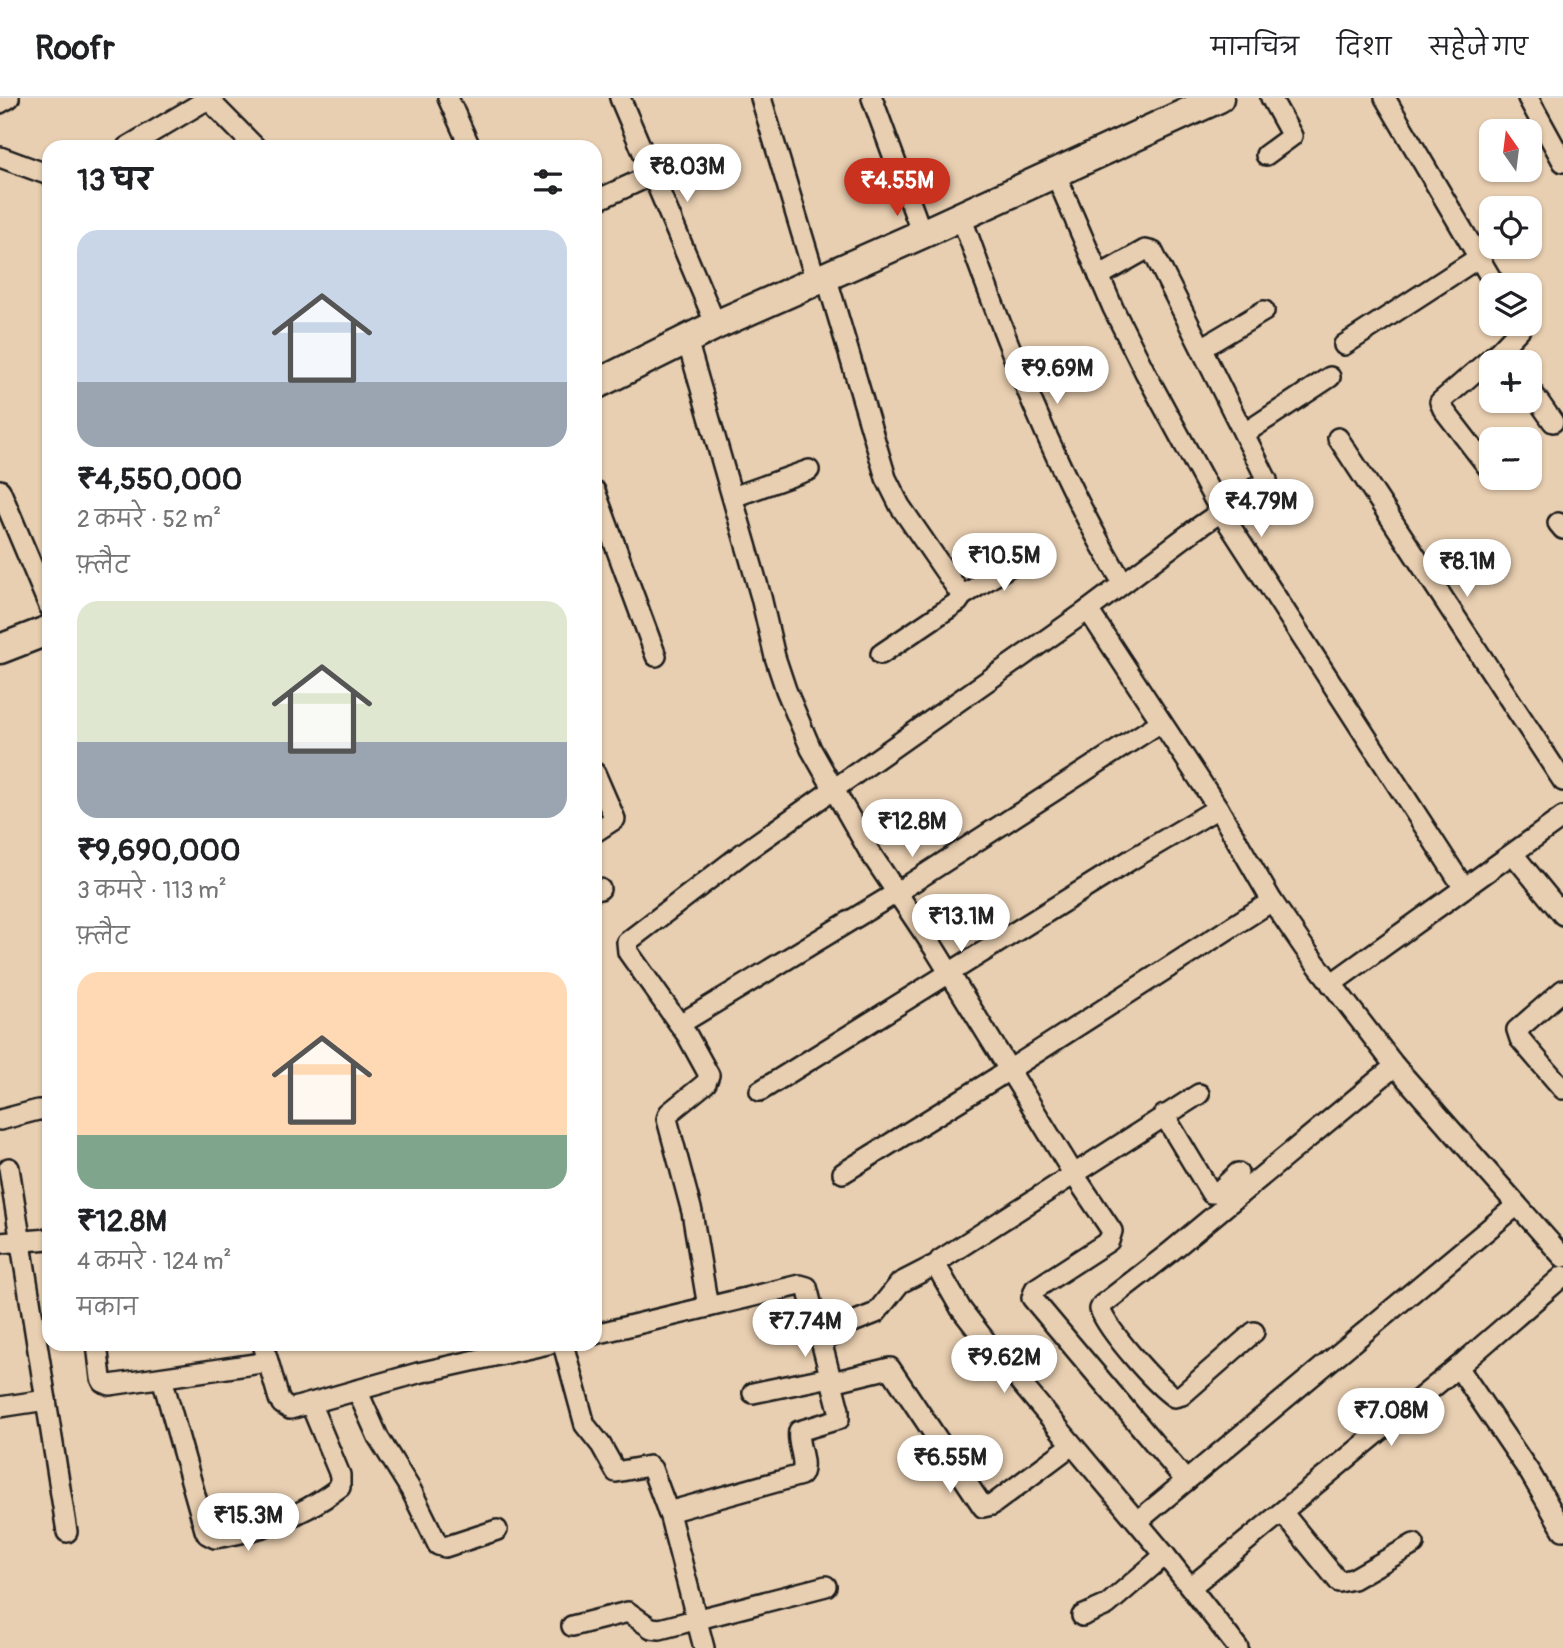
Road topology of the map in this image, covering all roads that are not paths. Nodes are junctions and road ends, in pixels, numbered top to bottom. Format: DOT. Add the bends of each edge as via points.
graph roads {
  1 [pos="9,98"];
  2 [pos="448,98"];
  3 [pos="620,98"];
  4 [pos="761,98"];
  5 [pos="872,98"];
  6 [pos="1219,98"];
  7 [pos="1271,98"];
  8 [pos="1385,98"];
  9 [pos="1528,98"];
  10 [pos="208,99"];
  11 [pos="0,103"];
  12 [pos="139,140"];
  13 [pos="248,140"];
  14 [pos="467,140"];
  15 [pos="1266,155"];
  16 [pos="0,157"];
  17 [pos="1563,162"];
  18 [pos="42,172"];
  19 [pos="652,175"];
  20 [pos="1059,180"];
  21 [pos="602,198"];
  22 [pos="965,228"];
  23 [pos="922,234"];
  24 [pos="1478,258"];
  25 [pos="1487,273"];
  26 [pos="1099,276"];
  27 [pos="826,285"];
  28 [pos="1264,311"];
  29 [pos="716,325"];
  30 [pos="1344,345"];
  31 [pos="1202,348"];
  32 [pos="690,350"];
  33 [pos="1479,374"];
  34 [pos="1330,377"];
  35 [pos="602,380"];
  36 [pos="1542,406"];
  37 [pos="1553,422"];
  38 [pos="1245,433"];
  39 [pos="1338,438"];
  40 [pos="1479,456"];
  41 [pos="809,470"];
  42 [pos="0,490"];
  43 [pos="733,497"];
  44 [pos="602,510"];
  45 [pos="1221,512"];
  46 [pos="1026,556"];
  47 [pos="1123,583"];
  48 [pos="42,589"];
  49 [pos="962,596"];
  50 [pos="1088,610"];
  51 [pos="42,633"];
  52 [pos="0,649"];
  53 [pos="881,654"];
  54 [pos="656,656"];
  55 [pos="1161,722"];
  56 [pos="1563,781"];
  57 [pos="602,789"];
  58 [pos="833,791"];
  59 [pos="1218,808"];
  60 [pos="1563,817"];
  61 [pos="602,827"];
  62 [pos="1513,854"];
  63 [pos="1464,888"];
  64 [pos="896,893"];
  65 [pos="1272,901"];
  66 [pos="1563,915"];
  67 [pos="949,974"];
  68 [pos="1331,984"];
  69 [pos="1563,990"];
  70 [pos="680,1024"];
  71 [pos="1395,1066"];
  72 [pos="1009,1070"];
  73 [pos="1563,1089"];
  74 [pos="760,1091"];
  75 [pos="1199,1094"];
  76 [pos="42,1110"];
  77 [pos="1164,1115"];
  78 [pos="0,1120"];
  79 [pos="9,1168"];
  80 [pos="843,1173"];
  81 [pos="1073,1173"];
  82 [pos="1238,1173"];
  83 [pos="1516,1206"];
  84 [pos="42,1240"];
  85 [pos="21,1241"];
  86 [pos="0,1243"];
  87 [pos="1563,1257"];
  88 [pos="937,1264"];
  89 [pos="1563,1276"];
  90 [pos="708,1307"];
  91 [pos="602,1332"];
  92 [pos="1254,1332"];
  93 [pos="819,1335"];
  94 [pos="98,1351"];
  95 [pos="517,1351"];
  96 [pos="565,1351"];
  97 [pos="265,1353"];
  98 [pos="1458,1367"];
  99 [pos="162,1378"];
  100 [pos="831,1379"];
  101 [pos="357,1390"];
  102 [pos="753,1393"];
  103 [pos="46,1400"];
  104 [pos="311,1405"];
  105 [pos="0,1406"];
  106 [pos="1072,1444"];
  107 [pos="1186,1481"];
  108 [pos="1282,1512"];
  109 [pos="668,1513"];
  110 [pos="1138,1521"];
  111 [pos="497,1530"];
  112 [pos="1563,1530"];
  113 [pos="67,1532"];
  114 [pos="1415,1544"];
  115 [pos="1166,1555"];
  116 [pos="826,1586"];
  117 [pos="1192,1586"];
  118 [pos="1082,1616"];
  119 [pos="697,1620"];
  120 [pos="572,1626"];
  121 [pos="704,1648"];
  122 [pos="1238,1648"];
  1 -- 11 [label="street"];
  2 -- 14 [label="street"];
  3 -- 19 [label="street"];
  4 -- 27 [label="street" via="780,169"];
  5 -- 23 [label="street"];
  6 -- 20 [label="street"];
  7 -- 15 [label="street" via="1292,136"];
  8 -- 24 [label="street"];
  9 -- 17 [label="street"];
  10 -- 12 [label="street"];
  10 -- 13 [label="street"];
  16 -- 18 [label="street"];
  19 -- 21 [label="street"];
  19 -- 29 [label="street"];
  20 -- 22 [label="street"];
  20 -- 26 [label="street"];
  22 -- 23 [label="street"];
  22 -- 47 [label="street" via="1051,442 1092,531"];
  23 -- 27 [label="street"];
  24 -- 25 [label="street"];
  24 -- 30 [label="street"];
  26 -- 31 [label="street" via="1151,250"];
  26 -- 45 [label="street"];
  27 -- 29 [label="street"];
  27 -- 49 [label="street" via="886,478"];
  28 -- 31 [label="street"];
  29 -- 32 [label="street"];
  31 -- 38 [label="street"];
  32 -- 35 [label="street"];
  32 -- 43 [label="street"];
  33 -- 40 [label="street" via="1440,402"];
  34 -- 38 [label="street"];
  36 -- 37 [label="street"];
  38 -- 45 [label="street" via="1268,478"];
  39 -- 56 [label="street"];
  41 -- 43 [label="street"];
  42 -- 48 [label="street"];
  43 -- 58 [label="street" via="786,691"];
  44 -- 54 [label="street"];
  45 -- 47 [label="street"];
  45 -- 63 [label="street"];
  46 -- 49 [label="street"];
  47 -- 50 [label="street"];
  49 -- 53 [label="street"];
  50 -- 55 [label="street"];
  50 -- 58 [label="street"];
  51 -- 52 [label="street"];
  55 -- 59 [label="street"];
  55 -- 64 [label="street"];
  57 -- 61 [label="street" via="615,819"];
  58 -- 64 [label="street"];
  58 -- 70 [label="street" via="627,942 628,952"];
  59 -- 65 [label="street"];
  59 -- 67 [label="street"];
  60 -- 62 [label="street"];
  62 -- 63 [label="street"];
  62 -- 66 [label="street"];
  63 -- 68 [label="street"];
  64 -- 67 [label="street"];
  64 -- 70 [label="street"];
  65 -- 68 [label="street"];
  65 -- 72 [label="street"];
  67 -- 72 [label="street"];
  67 -- 74 [label="street"];
  68 -- 71 [label="street"];
  69 -- 73 [label="street" via="1517,1030"];
  70 -- 90 [label="street" via="709,1074 706,1083 667,1119 692,1212"];
  71 -- 83 [label="street"];
  71 -- 92 [label="street" via="1100,1309 1143,1367 1174,1398"];
  72 -- 80 [label="street"];
  72 -- 81 [label="street"];
  75 -- 77 [label="street"];
  76 -- 78 [label="street"];
  77 -- 81 [label="street"];
  77 -- 82 [label="street" via="1211,1193 1217,1193"];
  79 -- 85 [label="street"];
  81 -- 88 [label="street"];
  81 -- 107 [label="street" via="1110,1226 1112,1237 1035,1289 1032,1298"];
  83 -- 87 [label="street"];
  83 -- 107 [label="street"];
  84 -- 85 [label="street"];
  85 -- 86 [label="street"];
  85 -- 103 [label="street"];
  88 -- 93 [label="street" via="900,1283 876,1313 848,1324 833,1336"];
  88 -- 106 [label="street" via="961,1310"];
  89 -- 98 [label="street"];
  90 -- 91 [label="street"];
  90 -- 93 [label="street" via="804,1285"];
  93 -- 100 [label="street"];
  94 -- 99 [label="street" via="106,1384"];
  95 -- 101 [label="street"];
  96 -- 109 [label="street" via="587,1431 616,1472 651,1467"];
  97 -- 99 [label="street"];
  97 -- 104 [label="street" via="282,1404 290,1409"];
  98 -- 108 [label="street"];
  98 -- 112 [label="street"];
  99 -- 104 [label="street" via="205,1530 215,1538 273,1526 340,1486 340,1475"];
  100 -- 102 [label="street"];
  100 -- 106 [label="street" via="890,1368 983,1507 992,1505"];
  100 -- 109 [label="street" via="839,1419 799,1431 801,1475"];
  101 -- 104 [label="street"];
  101 -- 111 [label="street" via="438,1545 445,1547"];
  103 -- 105 [label="street"];
  103 -- 113 [label="street"];
  106 -- 110 [label="street"];
  107 -- 110 [label="street"];
  108 -- 114 [label="street" via="1339,1582 1353,1579"];
  108 -- 117 [label="street"];
  109 -- 119 [label="street"];
  110 -- 115 [label="street"];
  115 -- 117 [label="street"];
  115 -- 118 [label="street" via="1107,1605"];
  116 -- 119 [label="street"];
  117 -- 122 [label="street"];
  119 -- 120 [label="street" via="655,1629 628,1612"];
  119 -- 121 [label="street"];
}
